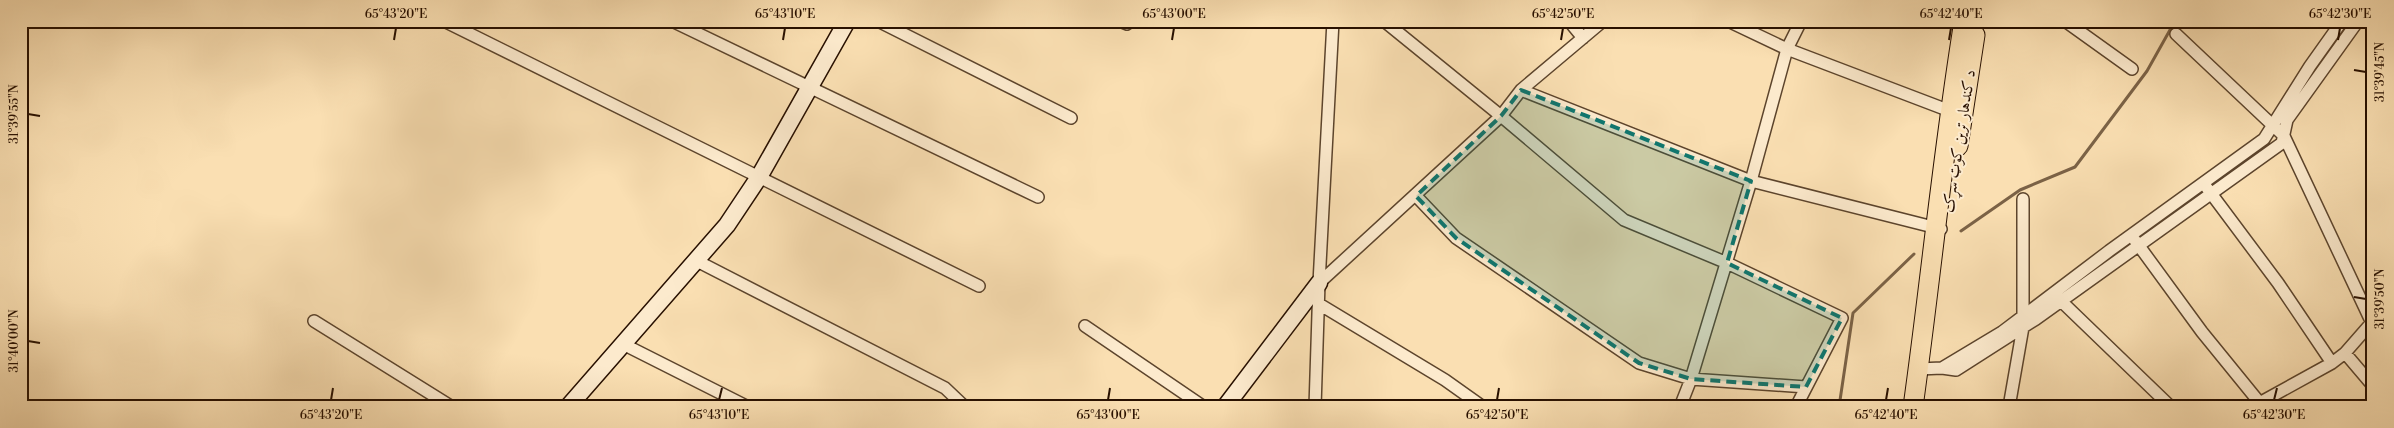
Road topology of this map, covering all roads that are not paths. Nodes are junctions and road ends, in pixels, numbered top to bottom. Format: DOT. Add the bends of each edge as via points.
graph roads {
  1 [pos="444,21"];
  2 [pos="672,21"];
  3 [pos="848,21"];
  4 [pos="878,21"];
  5 [pos="1384,21"];
  6 [pos="1569,21"];
  7 [pos="1603,21"];
  8 [pos="1728,21"];
  9 [pos="1801,21"];
  10 [pos="1964,21"];
  11 [pos="1977,21"];
  12 [pos="2065,21"];
  13 [pos="2342,21"];
  14 [pos="1334,22"];
  15 [pos="2354,22"];
  16 [pos="2176,34"];
  17 [pos="1583,38"];
  18 [pos="1787,49"];
  19 [pos="2132,69"];
  20 [pos="810,88"];
  21 [pos="1521,90"];
  22 [pos="1950,111"];
  23 [pos="1501,116"];
  24 [pos="1070,118"];
  25 [pos="2272,125"];
  26 [pos="2284,136"];
  27 [pos="759,177"];
  28 [pos="1751,181"];
  29 [pos="2203,183"];
  30 [pos="2211,194"];
  31 [pos="1416,196"];
  32 [pos="1038,198"];
  33 [pos="2023,199"];
  34 [pos="1939,228"];
  35 [pos="2131,235"];
  36 [pos="2138,245"];
  37 [pos="695,260"];
  38 [pos="1726,263"];
  39 [pos="1319,283"];
  40 [pos="979,286"];
  41 [pos="2060,301"];
  42 [pos="1319,304"];
  43 [pos="314,321"];
  44 [pos="2372,321"];
  45 [pos="2023,322"];
  46 [pos="1085,326"];
  47 [pos="623,344"];
  48 [pos="2345,353"];
  49 [pos="2332,363"];
  50 [pos="1919,369"];
  51 [pos="1691,380"];
  52 [pos="2373,386"];
  53 [pos="1806,387"];
  54 [pos="2256,405"];
  55 [pos="452,407"];
  56 [pos="568,407"];
  57 [pos="748,407"];
  58 [pos="965,407"];
  59 [pos="1204,407"];
  60 [pos="1224,407"];
  61 [pos="1315,407"];
  62 [pos="1483,407"];
  63 [pos="1680,407"];
  64 [pos="1796,407"];
  65 [pos="1914,407"];
  66 [pos="2009,407"];
  67 [pos="2171,407"];
  1 -- 27 [label="street"];
  2 -- 20 [label="street"];
  3 -- 20 [label="street"];
  4 -- 24 [label="street"];
  5 -- 23 [label="street"];
  6 -- 17 [label="street"];
  7 -- 17 [label="street"];
  8 -- 18 [label="street"];
  9 -- 18 [label="street"];
  10 -- 22 [label="main road, د کندهار ترين کوټ سړک"];
  11 -- 34 [label="main road, د کندهار ترين کوټ سړک" via="1946,218"];
  12 -- 19 [label="street"];
  13 -- 25 [label="street"];
  14 -- 39 [label="street"];
  15 -- 26 [label="street" via="2287,120"];
  16 -- 25 [label="street"];
  17 -- 21 [label="street"];
  18 -- 22 [label="street"];
  18 -- 28 [label="street"];
  20 -- 27 [label="street"];
  20 -- 32 [label="street"];
  21 -- 23 [label="street"];
  21 -- 28 [label="street"];
  22 -- 34 [label="main road, د کندهار ترين کوټ سړک"];
  23 -- 31 [label="street"];
  23 -- 38 [label="street" via="1624,220"];
  25 -- 26 [label="street"];
  25 -- 29 [label="street" via="2264,139"];
  26 -- 30 [label="street" via="2282,142"];
  26 -- 44 [label="street"];
  27 -- 37 [label="street" via="727,225"];
  27 -- 40 [label="street"];
  28 -- 34 [label="street"];
  28 -- 38 [label="street"];
  29 -- 30 [label="street"];
  29 -- 35 [label="street"];
  30 -- 36 [label="street"];
  30 -- 49 [label="street" via="2278,283"];
  31 -- 39 [label="street"];
  31 -- 51 [label="street" via="1456,238 1639,363"];
  33 -- 45 [label="street"];
  34 -- 50 [label="main road, د کندهار ترين کوټ سړک"];
  35 -- 36 [label="street"];
  35 -- 45 [label="street"];
  36 -- 41 [label="street"];
  36 -- 54 [label="street"];
  37 -- 47 [label="street"];
  37 -- 58 [label="street" via="945,388"];
  38 -- 51 [label="street"];
  38 -- 53 [label="street" via="1842,318"];
  39 -- 42 [label="street"];
  39 -- 60 [label="street"];
  41 -- 45 [label="street"];
  41 -- 67 [label="street"];
  42 -- 61 [label="street"];
  42 -- 62 [label="street" via="1445,380"];
  43 -- 55 [label="street"];
  44 -- 48 [label="street"];
  45 -- 50 [label="street" via="1942,368"];
  45 -- 66 [label="street"];
  46 -- 59 [label="street"];
  47 -- 56 [label="street"];
  47 -- 57 [label="street"];
  48 -- 49 [label="street"];
  48 -- 52 [label="street"];
  49 -- 54 [label="street"];
  50 -- 65 [label="main road, د کندهار ترين کوټ سړک"];
  51 -- 53 [label="street"];
  51 -- 63 [label="street"];
  53 -- 64 [label="street"];
}
